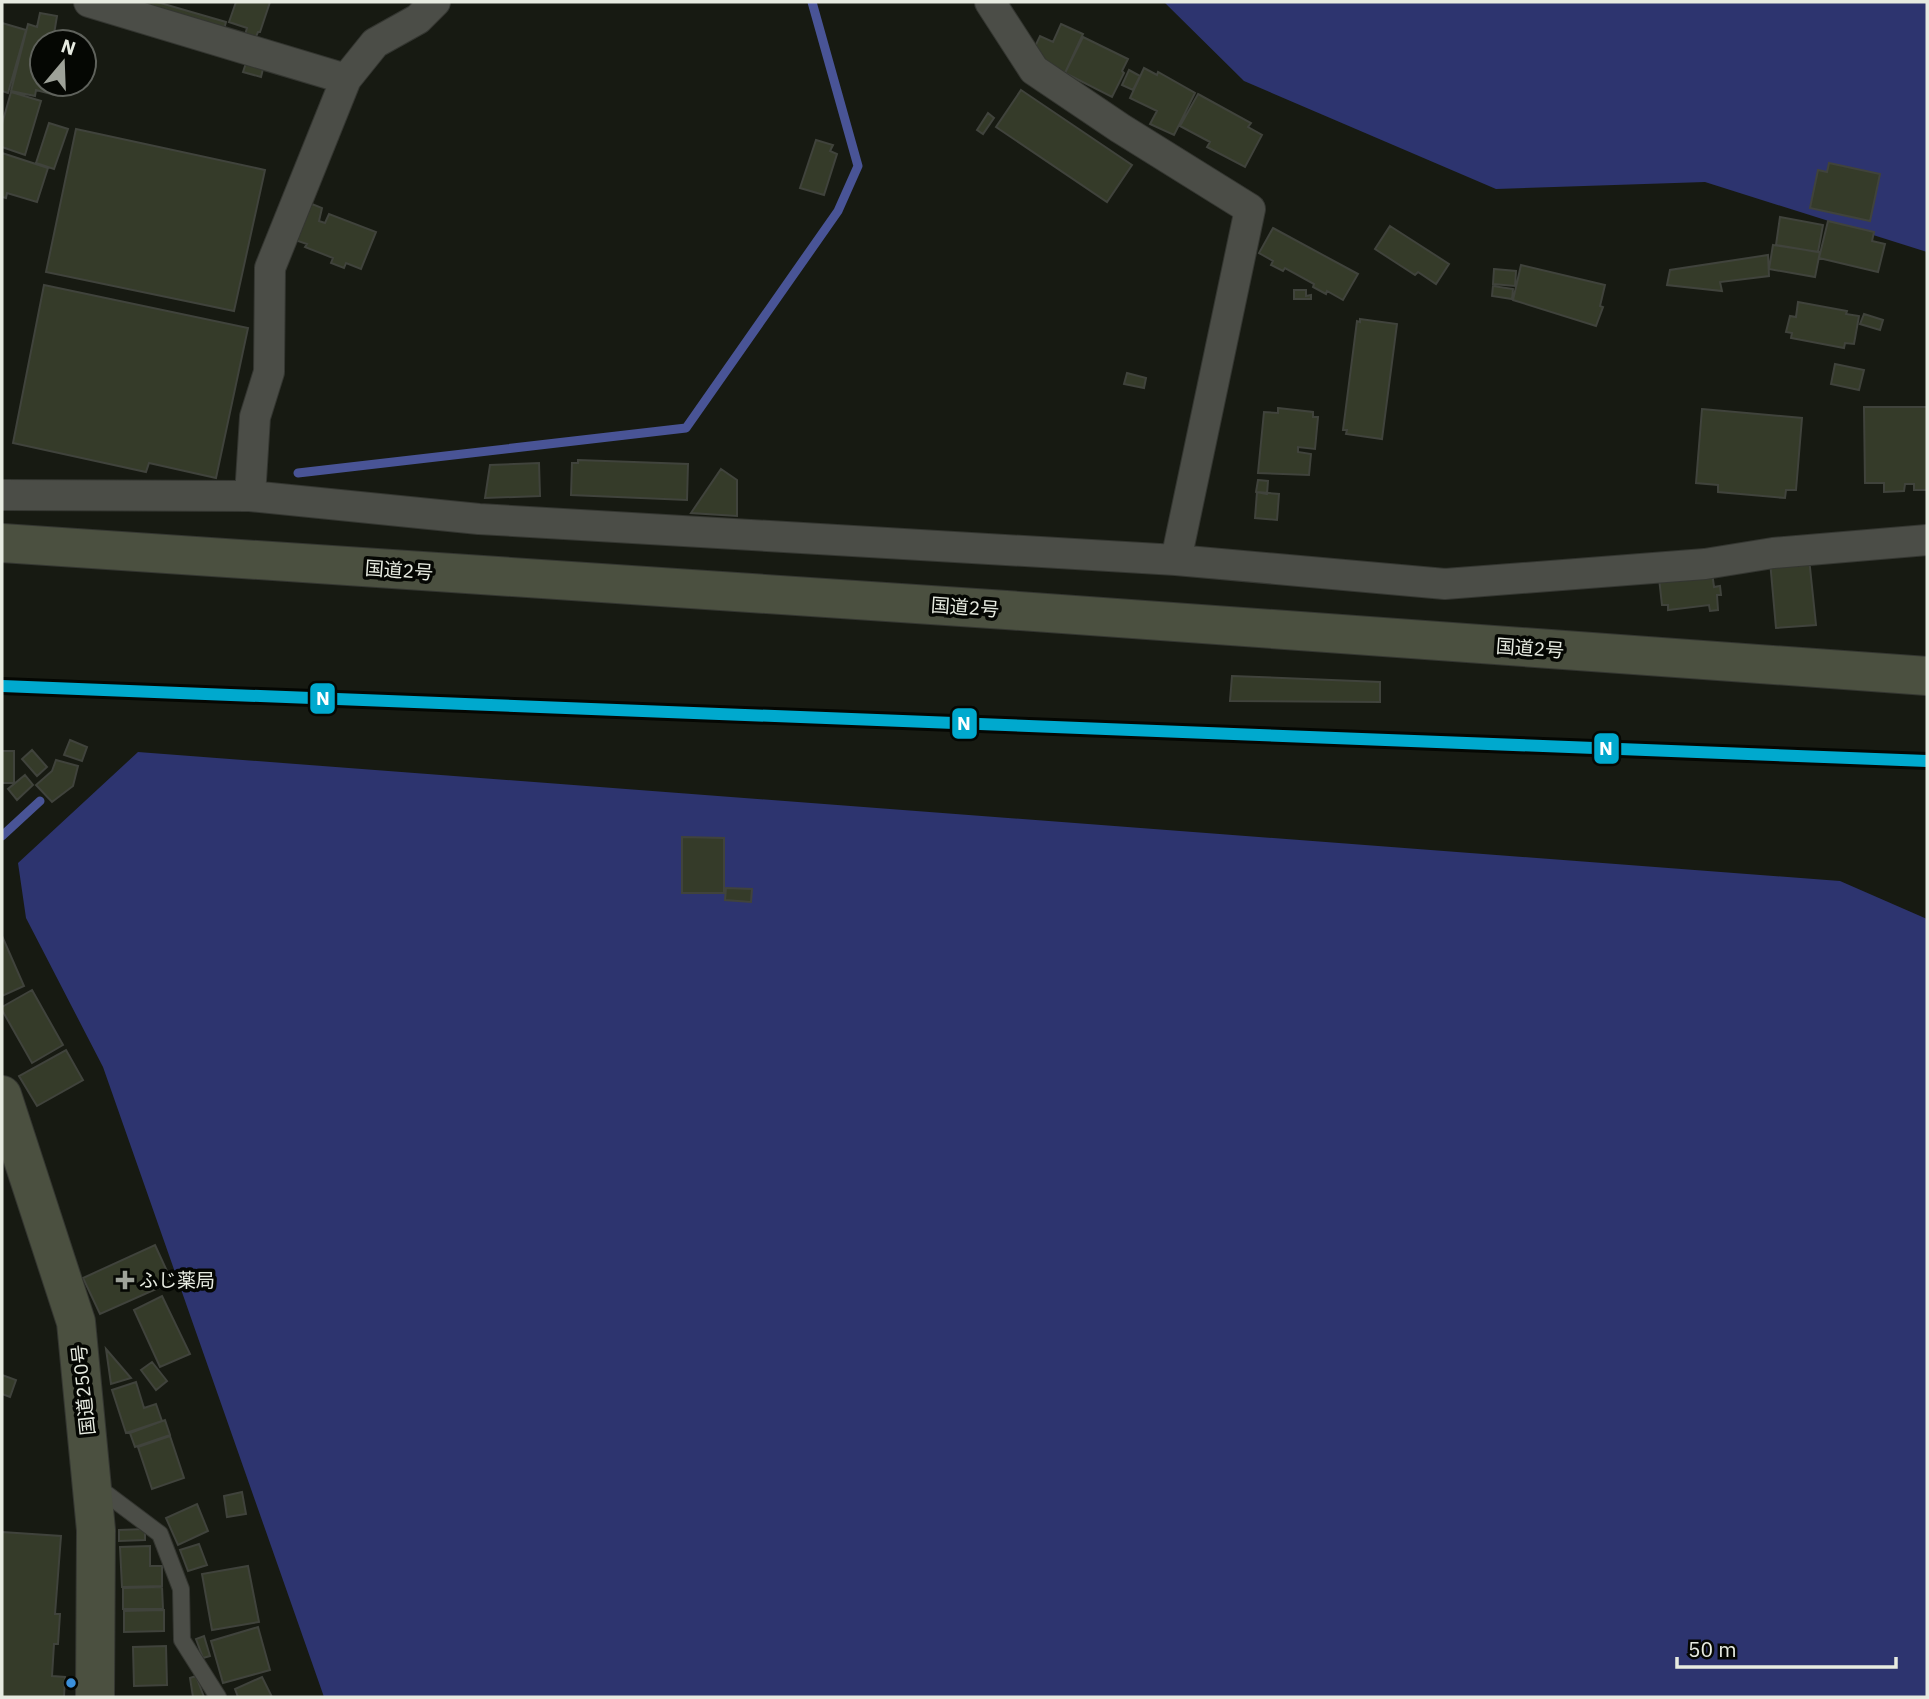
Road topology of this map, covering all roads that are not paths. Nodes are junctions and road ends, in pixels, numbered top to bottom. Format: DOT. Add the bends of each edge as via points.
graph roads {
  1 [pos="89,2"];
  2 [pos="435,2"];
  3 [pos="990,2"];
  4 [pos="346,79"];
  5 [pos="2,495"];
  6 [pos="250,496"];
  7 [pos="1927,540"];
  8 [pos="2,543"];
  9 [pos="1176,560"];
  10 [pos="1927,676"];
  11 [pos="2,1095"];
  12 [pos="92,1482"];
  13 [pos="95,1697"];
  14 [pos="218,1697"];
  1 -- 4 [label="street"];
  2 -- 4 [label="street" via="418,19 375,43"];
  3 -- 9 [label="street" via="1034,70 1250,209"];
  4 -- 6 [label="street" via="270,268 269,372 256,417"];
  5 -- 6 [label="street"];
  6 -- 9 [label="street" via="479,519"];
  7 -- 9 [label="street" via="1773,552 1705,564 1445,584"];
  8 -- 10 [label="highway, 国道2号"];
  11 -- 12 [label="highway, 国道250号" via="76,1322"];
  12 -- 13 [label="highway, 国道250号"];
  12 -- 14 [label="lane" via="160,1534 181,1588 182,1640"];
}
